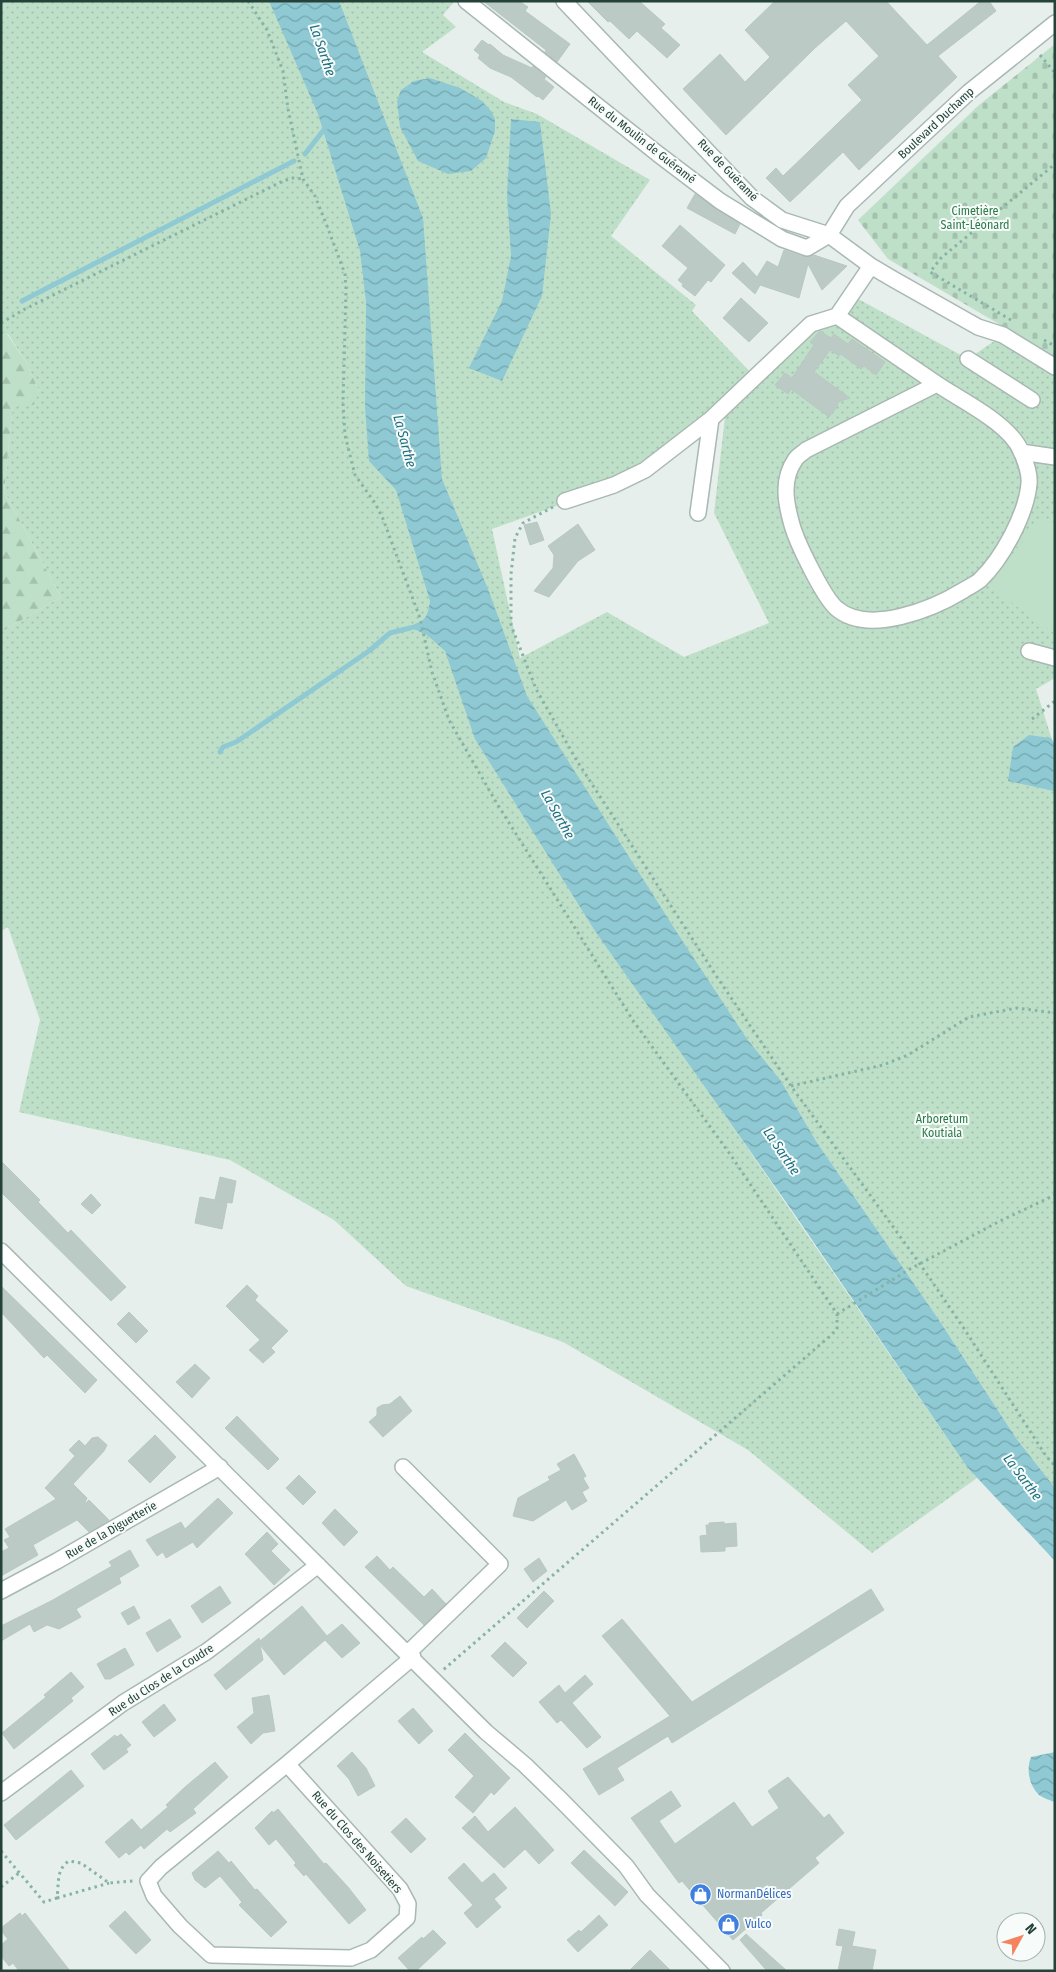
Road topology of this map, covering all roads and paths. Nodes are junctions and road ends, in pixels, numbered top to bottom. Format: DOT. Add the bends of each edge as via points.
graph roads {
  1 [pos="248,1"];
  2 [pos="466,1"];
  3 [pos="564,1"];
  4 [pos="1055,23"];
  5 [pos="1030,42"];
  6 [pos="1055,73"];
  7 [pos="1055,164"];
  8 [pos="304,179"];
  9 [pos="830,235"];
  10 [pos="871,266"];
  11 [pos="837,316"];
  12 [pos="1013,321"];
  13 [pos="1,323"];
  14 [pos="1038,336"];
  15 [pos="1055,346"];
  16 [pos="968,359"];
  17 [pos="1055,367"];
  18 [pos="937,384"];
  19 [pos="1032,400"];
  20 [pos="711,419"];
  21 [pos="1022,452"];
  22 [pos="1055,457"];
  23 [pos="565,501"];
  24 [pos="698,513"];
  25 [pos="1029,651"];
  26 [pos="1055,658"];
  27 [pos="1055,701"];
  28 [pos="1032,719"];
  29 [pos="1055,1013"];
  30 [pos="791,1086"];
  31 [pos="1055,1195"];
  32 [pos="1,1251"];
  33 [pos="920,1264"];
  34 [pos="837,1314"];
  35 [pos="1055,1466"];
  36 [pos="220,1467"];
  37 [pos="403,1467"];
  38 [pos="318,1565"];
  39 [pos="1,1591"];
  40 [pos="411,1655"];
  41 [pos="443,1670"];
  42 [pos="287,1764"];
  43 [pos="1,1793"];
  44 [pos="1,1851"];
  45 [pos="20,1873"];
  46 [pos="148,1881"];
  47 [pos="109,1883"];
  48 [pos="1,1887"];
  49 [pos="57,1898"];
  50 [pos="722,1971"];
  1 -- 8 [label="path" via="267,30 283,71"];
  2 -- 9 [label="street, Rue du Moulin de Guéramé" via="720,201 782,239 807,248"];
  3 -- 9 [label="street, Rue de Guéramé" via="752,198 782,220"];
  4 -- 5 [label="street, Boulevard Duchamp"];
  5 -- 6 [label="path"];
  5 -- 9 [label="street, Boulevard Duchamp" via="969,92 847,206"];
  7 -- 12 [label="path" via="941,258 930,272"];
  8 -- 13 [label="path" via="283,180"];
  8 -- 34 [label="path" via="315,196 344,274 343,403 351,460 356,475 383,519 420,618 432,672 449,720 496,802 634,1022 730,1154"];
  9 -- 10 [label="street, Rue de Guéramé"];
  10 -- 11 [label="street"];
  10 -- 17 [label="street, Rue de Guéramé" via="978,327 1003,335"];
  11 -- 18 [label="street"];
  11 -- 20 [label="street" via="810,324"];
  14 -- 15 [label="path"];
  16 -- 19 [label="street"];
  18 -- 21 [label="street" via="1003,427"];
  18 -- 21 [label="street" via="806,450 795,459 785,486 792,527 820,587 837,608 867,620 901,618 945,602 979,581 1005,548 1023,508 1029,483"];
  20 -- 23 [label="street" via="646,470 614,486"];
  20 -- 24 [label="street"];
  21 -- 22 [label="street"];
  23 -- 30 [label="path" via="523,523 515,538 510,574 511,625 536,689 578,760"];
  25 -- 26 [label="street"];
  27 -- 28 [label="path"];
  29 -- 30 [label="path" via="1017,1008 969,1017 908,1055 884,1064"];
  30 -- 33 [label="path"];
  31 -- 33 [label="path"];
  32 -- 36 [label="street"];
  33 -- 34 [label="path"];
  33 -- 35 [label="path"];
  34 -- 41 [label="path" via="837,1328 829,1338"];
  36 -- 38 [label="street"];
  36 -- 39 [label="street, Rue de la Diguetterie"];
  37 -- 40 [label="street" via="500,1564"];
  38 -- 40 [label="street"];
  38 -- 43 [label="street, Rue du Clos de la Coudre" via="234,1632 123,1703"];
  40 -- 42 [label="street"];
  40 -- 50 [label="street" via="626,1866 647,1896"];
  42 -- 46 [label="street" via="161,1866"];
  42 -- 46 [label="street, Rue du Clos des Noisetiers" via="400,1889 408,1904 407,1918 371,1950 351,1958 212,1955 154,1896"];
  44 -- 45 [label="path"];
  45 -- 48 [label="path"];
  45 -- 49 [label="path" via="44,1902"];
  46 -- 47 [label="path"];
  47 -- 49 [label="path"];
  47 -- 49 [label="path" via="81,1863 69,1860 59,1871"];
}
